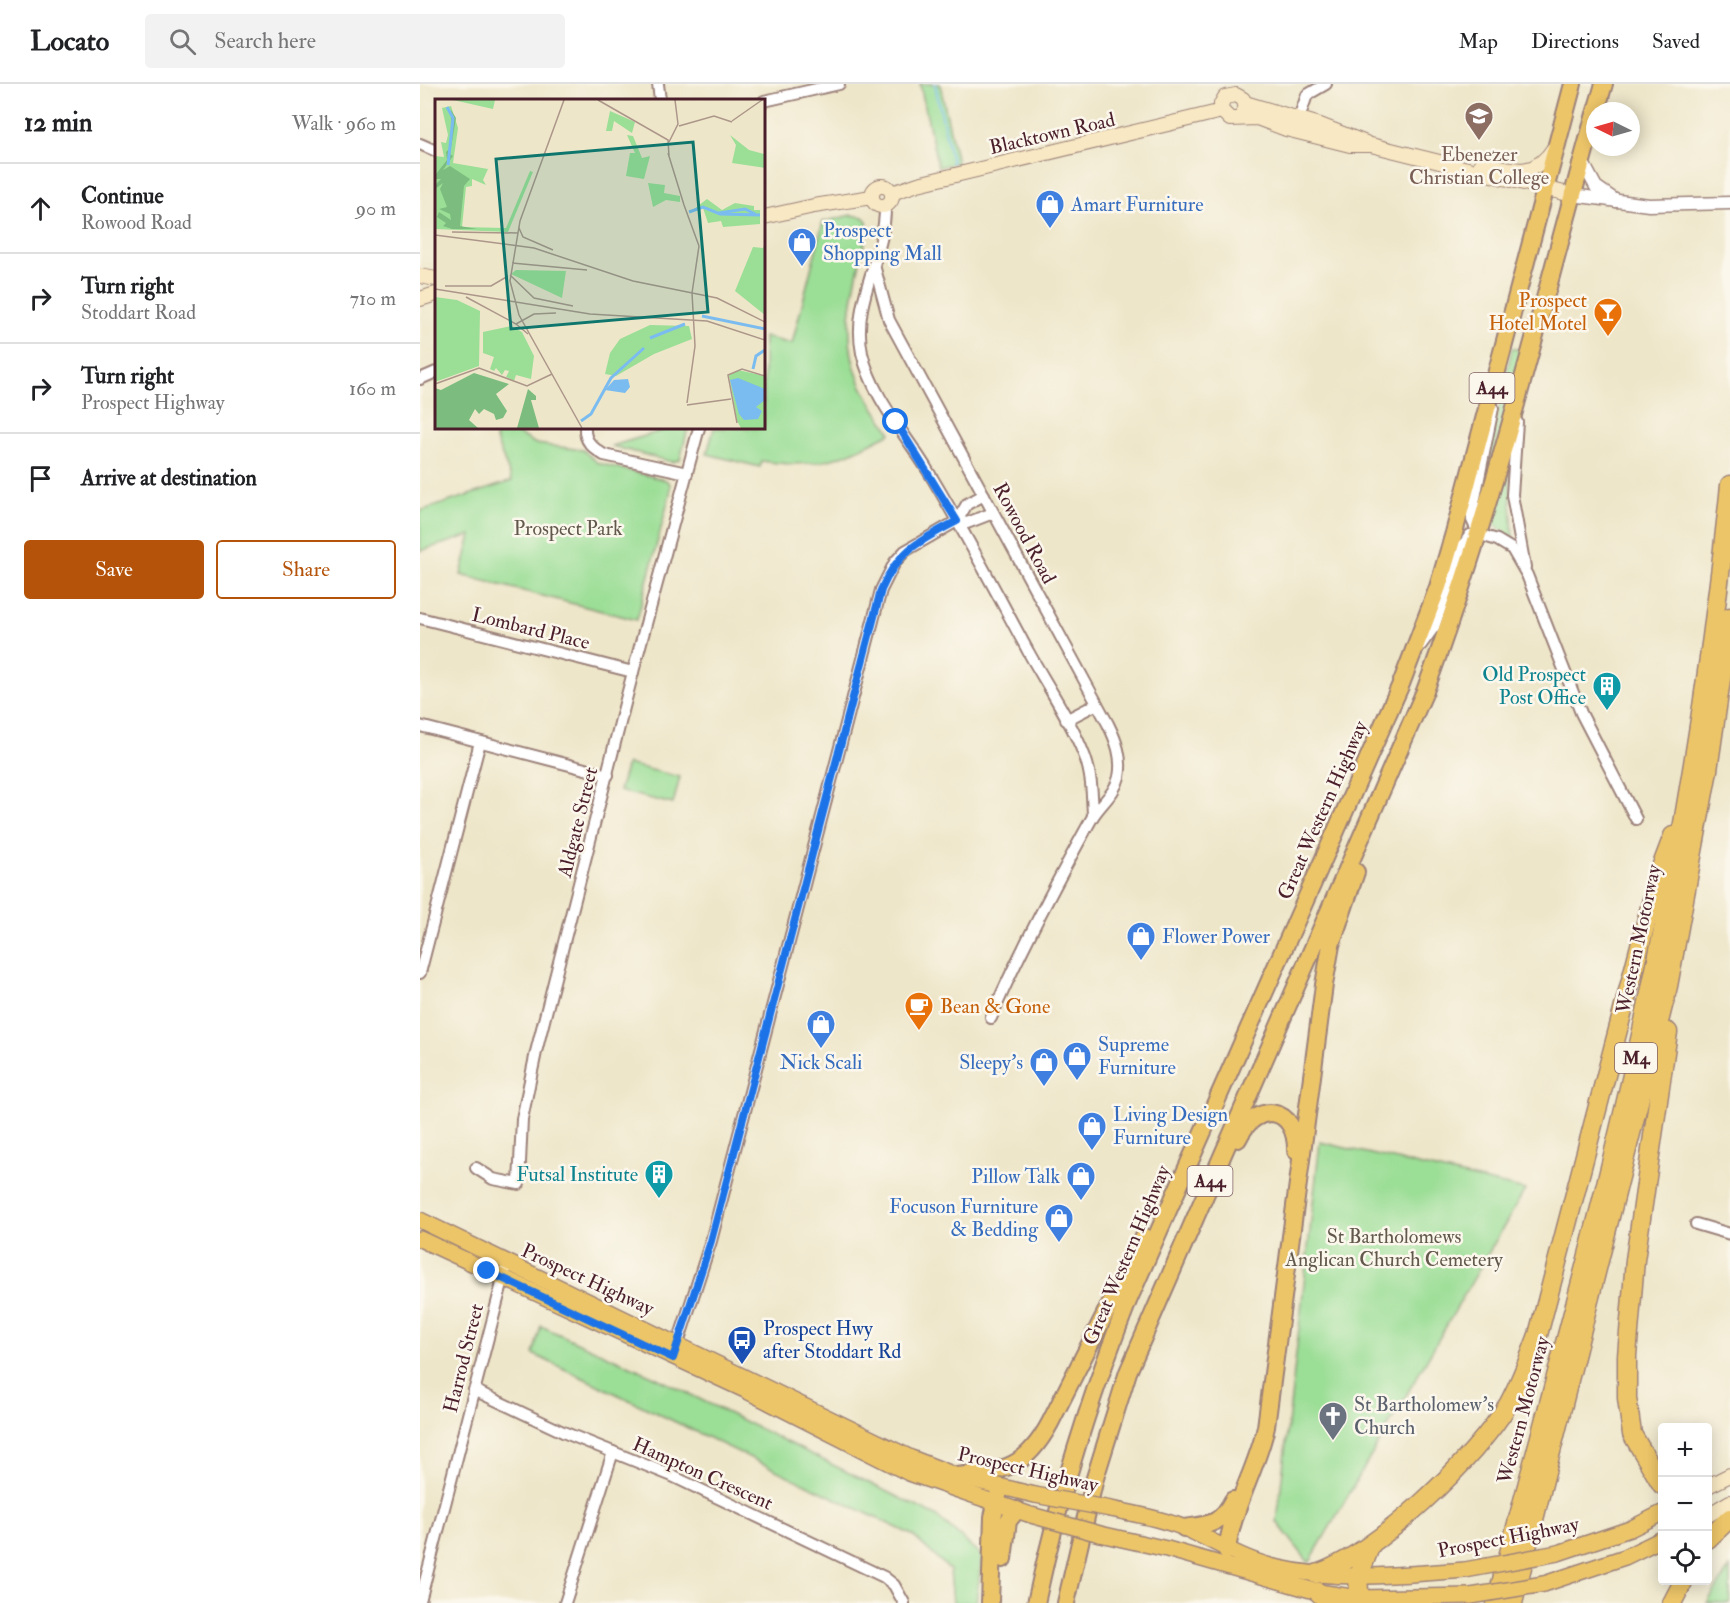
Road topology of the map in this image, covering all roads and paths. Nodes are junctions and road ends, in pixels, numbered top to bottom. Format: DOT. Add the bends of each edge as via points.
graph roads {
  1 [pos="658,84"];
  2 [pos="839,84"];
  3 [pos="1326,84"];
  4 [pos="1573,84"];
  5 [pos="1604,84"];
  6 [pos="1230,89"];
  7 [pos="660,99"];
  8 [pos="765,101"];
  9 [pos="1598,102"];
  10 [pos="1245,103"];
  11 [pos="1222,111"];
  12 [pos="1241,117"];
  13 [pos="1299,118"];
  14 [pos="1269,123"];
  15 [pos="1331,140"];
  16 [pos="420,144"];
  17 [pos="1371,145"];
  18 [pos="1556,145"];
  19 [pos="1586,146"];
  20 [pos="435,151"];
  21 [pos="1582,161"];
  22 [pos="1452,165"];
  23 [pos="1545,188"];
  24 [pos="892,193"];
  25 [pos="1572,195"];
  26 [pos="872,197"];
  27 [pos="1620,203"];
  28 [pos="1730,203"];
  29 [pos="885,206"];
  30 [pos="765,217"];
  31 [pos="874,265"];
  32 [pos="420,276"];
  33 [pos="435,279"];
  34 [pos="435,294"];
  35 [pos="420,299"];
  36 [pos="1497,370"];
  37 [pos="435,372"];
  38 [pos="420,379"];
  39 [pos="1519,392"];
  40 [pos="585,429"];
  41 [pos="699,429"];
  42 [pos="687,473"];
  43 [pos="1730,486"];
  44 [pos="984,495"];
  45 [pos="993,513"];
  46 [pos="957,521"];
  47 [pos="1478,534"];
  48 [pos="1527,575"];
  49 [pos="1730,617"];
  50 [pos="420,618"];
  51 [pos="1412,657"];
  52 [pos="633,672"];
  53 [pos="1096,704"];
  54 [pos="1066,720"];
  55 [pos="420,726"];
  56 [pos="480,742"];
  57 [pos="1390,772"];
  58 [pos="608,775"];
  59 [pos="1690,792"];
  60 [pos="1093,816"];
  61 [pos="1636,819"];
  62 [pos="420,973"];
  63 [pos="1668,986"];
  64 [pos="991,1018"];
  65 [pos="1229,1071"];
  66 [pos="1257,1075"];
  67 [pos="1205,1125"];
  68 [pos="476,1168"];
  69 [pos="420,1220"];
  70 [pos="1193,1221"];
  71 [pos="1696,1224"];
  72 [pos="1730,1234"];
  73 [pos="420,1239"];
  74 [pos="505,1271"];
  75 [pos="676,1351"];
  76 [pos="474,1390"];
  77 [pos="613,1452"];
  78 [pos="1646,1458"];
  79 [pos="1658,1467"];
  80 [pos="1730,1475"];
  81 [pos="957,1476"];
  82 [pos="1658,1478"];
  83 [pos="1712,1484"];
  84 [pos="998,1495"];
  85 [pos="1730,1502"];
  86 [pos="1024,1512"];
  87 [pos="1712,1512"];
  88 [pos="1658,1515"];
  89 [pos="1730,1518"];
  90 [pos="1184,1528"];
  91 [pos="1712,1534"];
  92 [pos="1658,1541"];
  93 [pos="1370,1546"];
  94 [pos="1227,1551"];
  95 [pos="1358,1578"];
  96 [pos="1682,1585"];
  97 [pos="1321,1590"];
  98 [pos="420,1601"];
  99 [pos="1359,1601"];
  100 [pos="565,1603"];
  101 [pos="904,1603"];
  102 [pos="990,1603"];
  103 [pos="1001,1603"];
  104 [pos="1036,1603"];
  105 [pos="1066,1603"];
  106 [pos="1496,1603"];
  107 [pos="1513,1603"];
  108 [pos="1672,1603"];
  1 -- 7 [label="street"];
  2 -- 8 [label="street"];
  3 -- 13 [label="street" via="1307,95"];
  4 -- 18 [label="highway, Great Western Highway / A44"];
  5 -- 9 [label="highway, A44"];
  6 -- 10 [label="main road"];
  6 -- 11 [label="main road"];
  10 -- 12 [label="main road"];
  10 -- 13 [label="main road"];
  11 -- 12 [label="main road" via="1230,119"];
  11 -- 24 [label="main road, Blacktown Road"];
  12 -- 14 [label="main road"];
  13 -- 14 [label="main road" via="1290,124"];
  13 -- 15 [label="main road" via="1305,128"];
  13 -- 17 [label="main road"];
  14 -- 15 [label="main road"];
  15 -- 17 [label="main road"];
  16 -- 20 [label="street"];
  17 -- 22 [label="main road"];
  18 -- 22 [label="main road" via="1532,169 1513,170 1476,162"];
  18 -- 23 [label="highway, Great Western Highway / A44"];
  19 -- 21 [label="highway, A44"];
  21 -- 25 [label="highway, A44"];
  21 -- 27 [label="street" via="1596,187"];
  22 -- 23 [label="main road"];
  23 -- 25 [label="main road"];
  23 -- 36 [label="highway, Great Western Highway / A44"];
  24 -- 26 [label="main road" via="879,187"];
  24 -- 29 [label="main road"];
  25 -- 27 [label="street"];
  25 -- 39 [label="highway, A44"];
  26 -- 29 [label="main road" via="878,205"];
  26 -- 30 [label="main road"];
  27 -- 28 [label="street"];
  29 -- 31 [label="street, Rowood Road"];
  31 -- 44 [label="street, Rowood Road" via="889,320"];
  31 -- 46 [label="street, Rowood Road" via="861,313 866,367 880,397"];
  32 -- 33 [label="main road"];
  34 -- 35 [label="main road"];
  36 -- 47 [label="street" via="1492,425 1472,513"];
  36 -- 51 [label="highway, Great Western Highway / A44" via="1451,544"];
  37 -- 38 [label="street"];
  39 -- 47 [label="highway, A44"];
  39 -- 48 [label="street" via="1512,495"];
  40 -- 42 [label="street" via="584,436 592,448 603,455"];
  41 -- 42 [label="street, Aldgate Street"];
  42 -- 52 [label="street, Aldgate Street"];
  43 -- 59 [label="highway, Western Motorway / M4"];
  44 -- 45 [label="street, Rowood Road"];
  44 -- 46 [label="street" via="967,504"];
  45 -- 46 [label="street" via="967,523"];
  45 -- 53 [label="street, Rowood Road"];
  46 -- 54 [label="street, Rowood Road"];
  46 -- 75 [label="street" via="905,551 881,590 711,1241"];
  47 -- 48 [label="street" via="1512,549"];
  47 -- 51 [label="street" via="1470,535 1464,543 1434,627"];
  47 -- 57 [label="highway, A44" via="1437,658"];
  48 -- 61 [label="street" via="1581,712"];
  49 -- 63 [label="highway, Western Motorway / M4" via="1710,758"];
  50 -- 52 [label="street, Lombard Place"];
  51 -- 65 [label="highway, Great Western Highway / A44"];
  52 -- 58 [label="street, Aldgate Street"];
  53 -- 54 [label="street"];
  53 -- 60 [label="street, Rowood Road" via="1114,737 1120,768 1114,788"];
  54 -- 60 [label="street, Rowood Road" via="1085,759"];
  55 -- 56 [label="street"];
  56 -- 58 [label="street"];
  56 -- 62 [label="street"];
  57 -- 66 [label="highway, A44"];
  57 -- 94 [label="highway" via="1331,945 1313,1054 1268,1413 1257,1463 1235,1511"];
  58 -- 68 [label="street, Aldgate Street" via="536,1052 522,1119 519,1184 494,1179"];
  59 -- 93 [label="highway" via="1659,873 1528,1363 1508,1405 1477,1447"];
  59 -- 106 [label="highway, Western Motorway / M4" via="1627,1093"];
  60 -- 64 [label="street, Rowood Road" via="1010,972"];
  63 -- 78 [label="highway" via="1671,1019 1629,1315 1629,1418 1632,1434"];
  63 -- 107 [label="highway, Western Motorway / M4"];
  65 -- 66 [label="highway" via="1231,1081 1237,1085"];
  65 -- 67 [label="highway, Great Western Highway / A44"];
  66 -- 70 [label="highway, A44"];
  67 -- 81 [label="highway" via="1042,1438 1027,1456 1005,1469"];
  67 -- 104 [label="highway, Great Western Highway / A44" via="1099,1375 1059,1505"];
  69 -- 74 [label="main road, Prospect Highway"];
  70 -- 90 [label="highway" via="1250,1120 1274,1113 1288,1120 1296,1149 1265,1402 1257,1438 1225,1517 1209,1525"];
  70 -- 105 [label="highway, A44" via="1128,1372 1095,1478"];
  71 -- 72 [label="street"];
  73 -- 74 [label="main road, Prospect Highway"];
  74 -- 75 [label="main road, Prospect Highway"];
  74 -- 76 [label="street, Harrod Street"];
  75 -- 81 [label="main road, Prospect Highway"];
  75 -- 84 [label="main road, Prospect Highway" via="909,1473"];
  76 -- 77 [label="street, Hampton Crescent"];
  76 -- 98 [label="street, Harrod Street"];
  77 -- 100 [label="street"];
  77 -- 101 [label="street, Hampton Crescent" via="670,1474 884,1576"];
  78 -- 79 [label="highway"];
  78 -- 82 [label="highway"];
  80 -- 83 [label="main road"];
  81 -- 84 [label="main road, Prospect Highway"];
  84 -- 86 [label="main road, Prospect Highway"];
  84 -- 90 [label="main road, Prospect Highway, bridge" via="1035,1495"];
  84 -- 102 [label="highway"];
  85 -- 87 [label="main road"];
  86 -- 97 [label="main road, Prospect Highway, bridge"];
  86 -- 103 [label="highway" via="1008,1521"];
  88 -- 95 [label="main road, Prospect Highway, bridge" via="1630,1529 1558,1553 1466,1570"];
  89 -- 91 [label="highway"];
  90 -- 94 [label="main road, Prospect Highway"];
  92 -- 99 [label="main road, Prospect Highway, bridge" via="1625,1557 1544,1584 1471,1596"];
  93 -- 95 [label="highway"];
  93 -- 97 [label="highway"];
  94 -- 97 [label="main road, Prospect Highway"];
  95 -- 97 [label="main road, Prospect Highway"];
  95 -- 99 [label="highway"];
  96 -- 108 [label="highway"];
  97 -- 99 [label="main road, Prospect Highway"];
}
